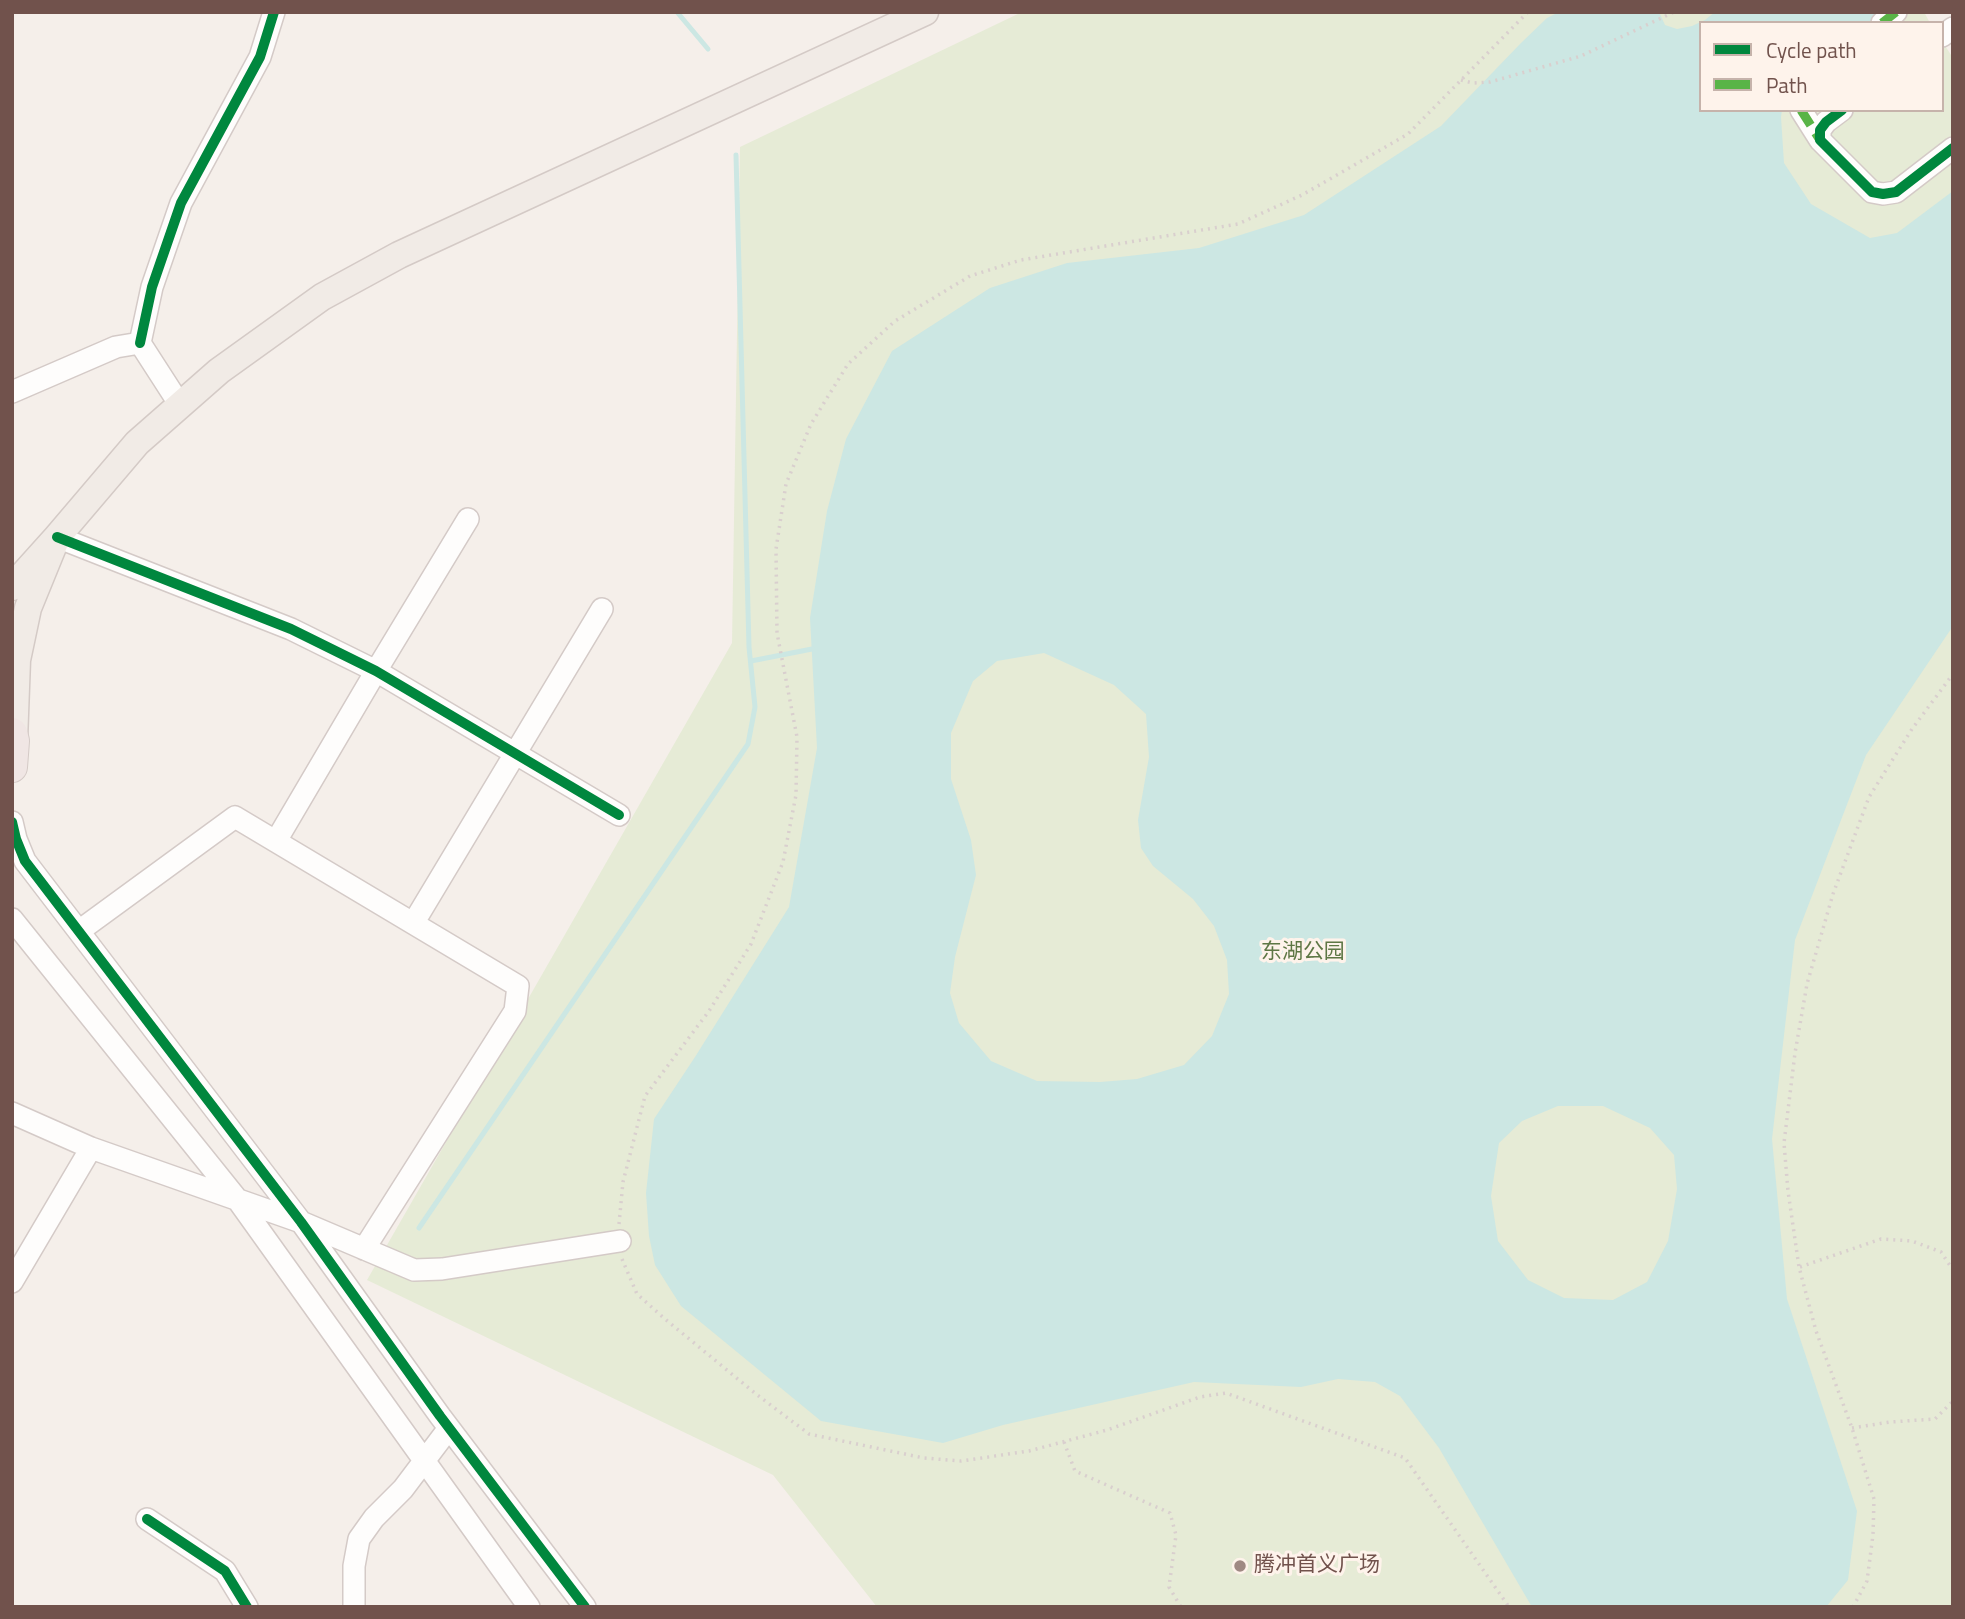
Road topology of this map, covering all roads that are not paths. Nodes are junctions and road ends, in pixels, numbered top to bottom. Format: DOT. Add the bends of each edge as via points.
graph roads {
  1 [pos="274,12"];
  2 [pos="925,12"];
  3 [pos="1802,112"];
  4 [pos="1839,112"];
  5 [pos="1820,141"];
  6 [pos="1953,148"];
  7 [pos="140,344"];
  8 [pos="12,392"];
  9 [pos="180,405"];
  10 [pos="468,519"];
  11 [pos="57,537"];
  12 [pos="12,587"];
  13 [pos="602,609"];
  14 [pos="376,670"];
  15 [pos="13,747"];
  16 [pos="516,753"];
  17 [pos="619,815"];
  18 [pos="12,821"];
  19 [pos="276,841"];
  20 [pos="12,919"];
  21 [pos="414,922"];
  22 [pos="79,931"];
  23 [pos="12,1113"];
  24 [pos="91,1148"];
  25 [pos="237,1199"];
  26 [pos="300,1222"];
  27 [pos="620,1241"];
  28 [pos="364,1249"];
  29 [pos="12,1282"];
  30 [pos="449,1428"];
  31 [pos="425,1459"];
  32 [pos="147,1519"];
  33 [pos="247,1607"];
  34 [pos="355,1607"];
  35 [pos="529,1607"];
  36 [pos="585,1607"];
  1 -- 7 [label="street" via="260,57 181,203 152,287"];
  2 -- 9 [label="main road" via="399,256 322,297"];
  3 -- 5 [label="street"];
  4 -- 5 [label="street" via="1820,130"];
  5 -- 6 [label="street" via="1872,192 1884,194 1896,192"];
  7 -- 8 [label="street" via="116,347"];
  7 -- 9 [label="street"];
  9 -- 11 [label="main road" via="137,443"];
  10 -- 14 [label="street"];
  11 -- 12 [label="main road"];
  11 -- 14 [label="street" via="291,629"];
  11 -- 15 [label="main road" via="29,608 17,660"];
  13 -- 16 [label="street"];
  14 -- 16 [label="street"];
  14 -- 19 [label="street"];
  16 -- 17 [label="street"];
  16 -- 21 [label="street"];
  18 -- 22 [label="street" via="25,861"];
  19 -- 21 [label="street"];
  19 -- 22 [label="street" via="234,817"];
  20 -- 25 [label="street"];
  21 -- 28 [label="street" via="518,986 515,1011"];
  22 -- 26 [label="street"];
  23 -- 24 [label="street"];
  24 -- 25 [label="street"];
  24 -- 29 [label="street"];
  25 -- 26 [label="street"];
  25 -- 31 [label="street"];
  26 -- 28 [label="street"];
  26 -- 30 [label="street"];
  27 -- 28 [label="street" via="414,1270"];
  30 -- 31 [label="street"];
  30 -- 36 [label="street"];
  31 -- 34 [label="street" via="359,1539"];
  31 -- 35 [label="street"];
  32 -- 33 [label="street" via="225,1571"];
}
